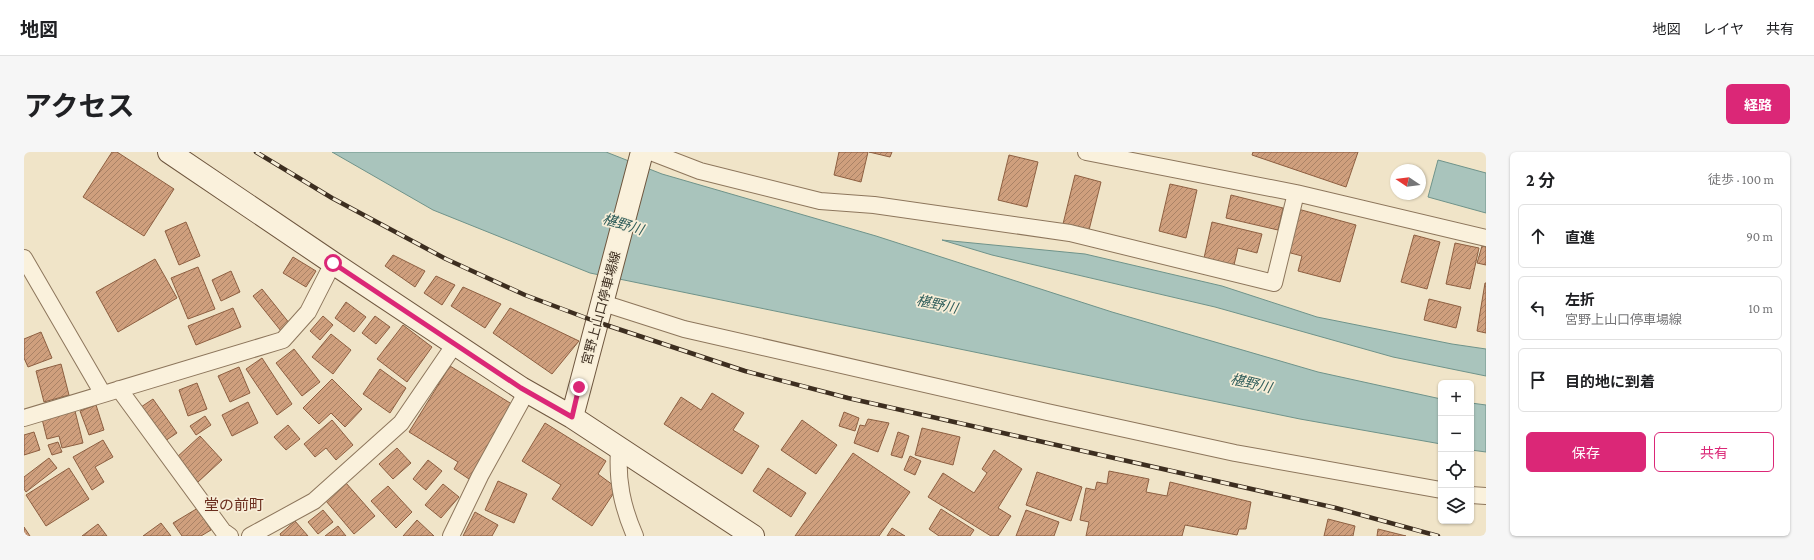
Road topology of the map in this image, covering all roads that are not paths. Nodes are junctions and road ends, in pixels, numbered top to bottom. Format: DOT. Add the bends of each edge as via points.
graph roads {
  1 [pos="170,152"];
  2 [pos="1086,152"];
  3 [pos="645,153"];
  4 [pos="1296,193"];
  5 [pos="1486,238"];
  6 [pos="24,258"];
  7 [pos="333,263"];
  8 [pos="605,298"];
  9 [pos="455,344"];
  10 [pos="119,389"];
  11 [pos="527,391"];
  12 [pos="104,394"];
  13 [pos="572,417"];
  14 [pos="24,418"];
  15 [pos="619,448"];
  16 [pos="1438,489"];
  17 [pos="1474,495"];
  18 [pos="1486,496"];
  19 [pos="230,536"];
  20 [pos="250,536"];
  21 [pos="451,536"];
  22 [pos="635,536"];
  23 [pos="753,536"];
  1 -- 7 [label="street"];
  2 -- 4 [label="street"];
  3 -- 4 [label="street" via="700,171 820,201 874,205 1070,233 1274,283"];
  3 -- 8 [label="street, 宮野上山口停車場線"];
  4 -- 5 [label="street"];
  6 -- 12 [label="street"];
  7 -- 9 [label="street"];
  7 -- 10 [label="street" via="308,312 283,340"];
  8 -- 13 [label="street, 宮野上山口停車場線"];
  8 -- 16 [label="street" via="684,329 1235,453"];
  9 -- 11 [label="street"];
  9 -- 20 [label="street" via="401,423 314,501"];
  10 -- 12 [label="street"];
  10 -- 19 [label="street" via="223,531"];
  11 -- 13 [label="street"];
  11 -- 21 [label="street" via="480,476"];
  12 -- 14 [label="street"];
  13 -- 15 [label="street"];
  15 -- 22 [label="street" via="618,475 625,513"];
  15 -- 23 [label="street"];
  17 -- 18 [label="street"];
}
